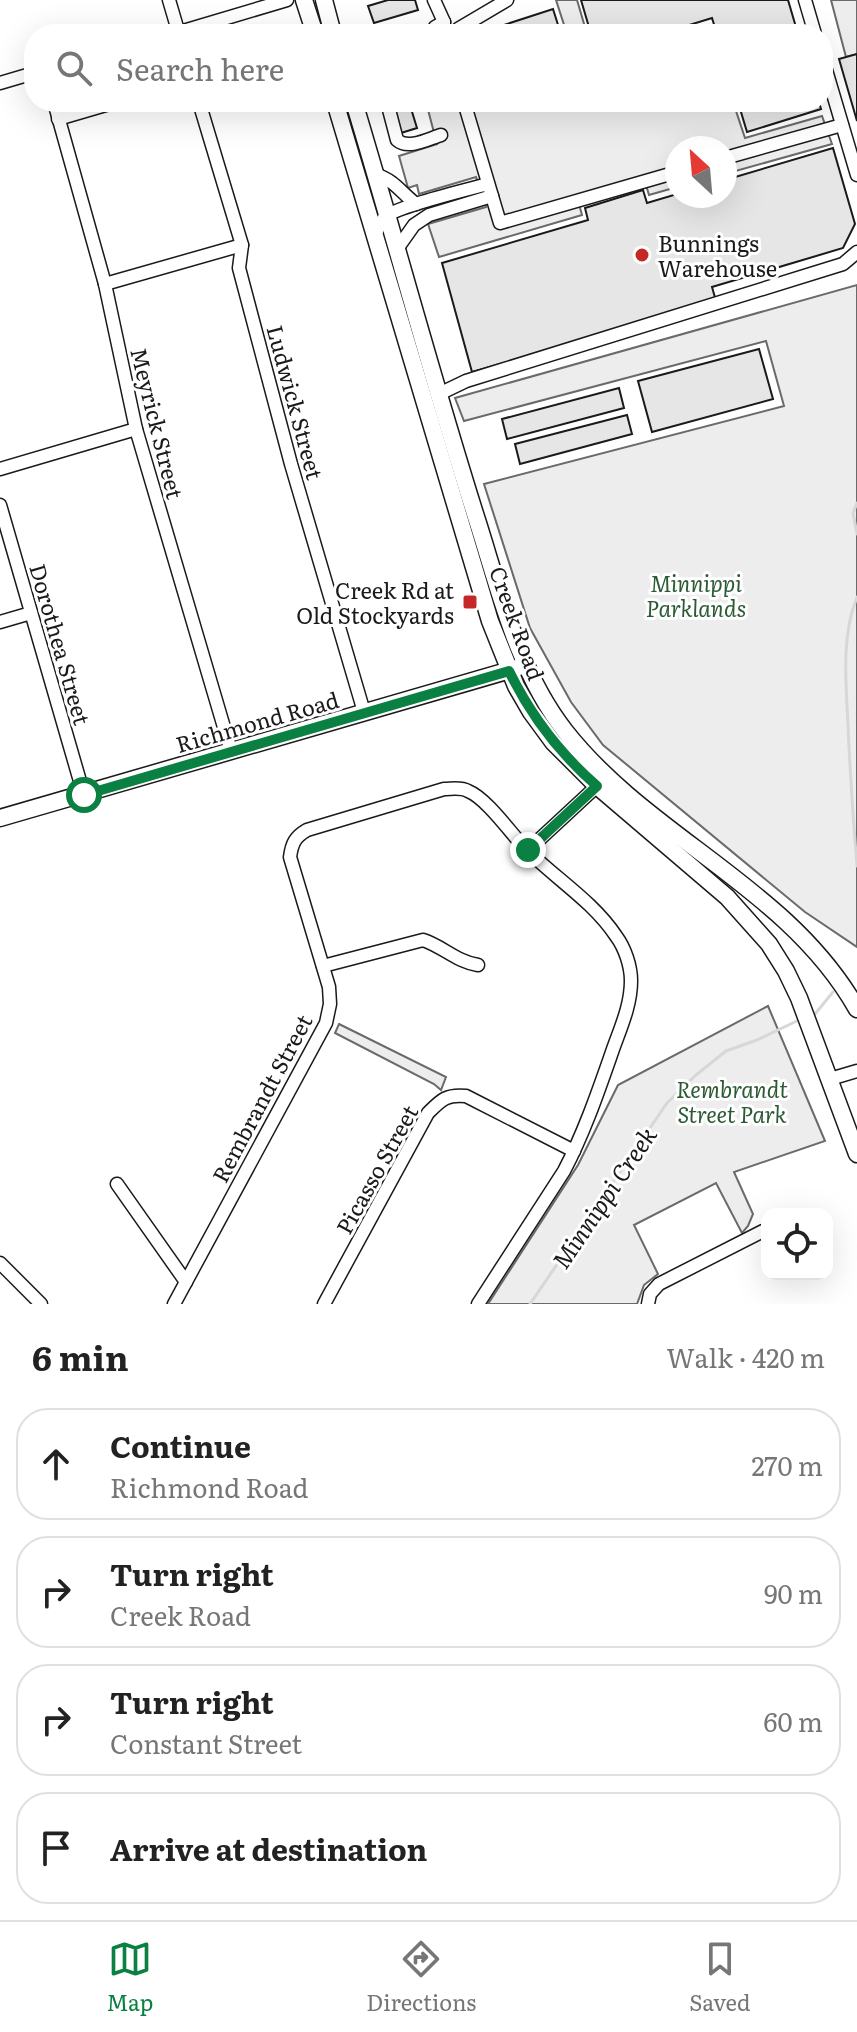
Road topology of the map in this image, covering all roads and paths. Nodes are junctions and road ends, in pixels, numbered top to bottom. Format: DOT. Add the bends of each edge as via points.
graph roads {
  1 [pos="169,0"];
  2 [pos="287,0"];
  3 [pos="304,0"];
  4 [pos="324,0"];
  5 [pos="507,0"];
  6 [pos="805,0"];
  7 [pos="436,1"];
  8 [pos="444,22"];
  9 [pos="175,24"];
  10 [pos="207,24"];
  11 [pos="312,24"];
  12 [pos="330,24"];
  13 [pos="440,24"];
  14 [pos="453,24"];
  15 [pos="471,24"];
  16 [pos="812,24"];
  17 [pos="24,76"];
  18 [pos="0,83"];
  19 [pos="833,94"];
  20 [pos="56,112"];
  21 [pos="82,112"];
  22 [pos="202,112"];
  23 [pos="338,112"];
  24 [pos="360,112"];
  25 [pos="390,112"];
  26 [pos="467,112"];
  27 [pos="58,119"];
  28 [pos="842,125"];
  29 [pos="441,135"];
  30 [pos="737,155"];
  31 [pos="375,174"];
  32 [pos="665,175"];
  33 [pos="857,175"];
  34 [pos="490,190"];
  35 [pos="416,204"];
  36 [pos="387,215"];
  37 [pos="375,235"];
  38 [pos="242,245"];
  39 [pos="397,249"];
  40 [pos="857,252"];
  41 [pos="105,284"];
  42 [pos="439,394"];
  43 [pos="136,429"];
  44 [pos="0,469"];
  45 [pos="0,505"];
  46 [pos="31,613"];
  47 [pos="0,622"];
  48 [pos="526,665"];
  49 [pos="509,671"];
  50 [pos="364,712"];
  51 [pos="231,751"];
  52 [pos="597,786"];
  53 [pos="84,795"];
  54 [pos="0,818"];
  55 [pos="528,850"];
  56 [pos="777,912"];
  57 [pos="761,934"];
  58 [pos="478,965"];
  59 [pos="323,966"];
  60 [pos="857,1009"];
  61 [pos="857,1071"];
  62 [pos="830,1079"];
  63 [pos="574,1151"];
  64 [pos="857,1154"];
  65 [pos="117,1184"];
  66 [pos="761,1232"];
  67 [pos="0,1263"];
  68 [pos="186,1282"];
  69 [pos="41,1304"];
  70 [pos="174,1304"];
  71 [pos="324,1304"];
  72 [pos="478,1304"];
  73 [pos="648,1304"];
  1 -- 9 [label="street"];
  2 -- 10 [label="street"];
  3 -- 11 [label="main road"];
  4 -- 12 [label="main road"];
  5 -- 15 [label="street"];
  6 -- 16 [label="street"];
  7 -- 8 [label="street"];
  8 -- 13 [label="street"];
  8 -- 14 [label="street"];
  17 -- 18 [label="street"];
  19 -- 28 [label="street"];
  20 -- 27 [label="street, Meyrick Street"];
  21 -- 27 [label="street"];
  22 -- 38 [label="street, Ludwick Street"];
  23 -- 37 [label="main road, Creek Road"];
  24 -- 31 [label="main road, Creek Road"];
  25 -- 29 [label="street" via="401,144"];
  26 -- 34 [label="street"];
  27 -- 41 [label="street, Meyrick Street"];
  28 -- 30 [label="street"];
  28 -- 33 [label="street"];
  31 -- 35 [label="street" via="392,180"];
  31 -- 36 [label="main road, Creek Road"];
  32 -- 34 [label="street" via="500,223"];
  34 -- 35 [label="street"];
  34 -- 39 [label="street" via="429,215 414,225"];
  35 -- 36 [label="street"];
  36 -- 37 [label="street"];
  36 -- 39 [label="main road, Creek Road"];
  37 -- 49 [label="main road, Creek Road"];
  38 -- 41 [label="street"];
  38 -- 50 [label="street, Ludwick Street" via="239,268"];
  39 -- 42 [label="main road, Creek Road"];
  40 -- 42 [label="street" via="843,264 466,381"];
  41 -- 43 [label="street, Meyrick Street"];
  42 -- 48 [label="main road, Creek Road"];
  43 -- 44 [label="street"];
  43 -- 51 [label="street, Meyrick Street"];
  45 -- 46 [label="street, Dorothea Street"];
  46 -- 47 [label="street"];
  46 -- 53 [label="street, Dorothea Street"];
  48 -- 49 [label="main road, Richmond Road"];
  48 -- 56 [label="main road, Creek Road" via="563,728 603,773"];
  49 -- 50 [label="main road, Richmond Road"];
  49 -- 52 [label="main road, Creek Road" via="548,735"];
  50 -- 51 [label="main road, Richmond Road"];
  51 -- 53 [label="main road, Richmond Road"];
  52 -- 55 [label="street"];
  52 -- 57 [label="main road, Creek Road" via="721,891"];
  53 -- 54 [label="main road, Richmond Road"];
  55 -- 59 [label="street, Rembrandt Street" via="480,799 457,788 307,830 296,837 290,857"];
  55 -- 63 [label="street, Rembrandt Street" via="617,936 631,980 628,1006"];
  56 -- 57 [label="main road"];
  56 -- 60 [label="main road, Creek Road" via="821,957"];
  57 -- 62 [label="main road, Creek Road" via="794,987"];
  58 -- 59 [label="street" via="466,964 423,940"];
  59 -- 68 [label="street, Rembrandt Street" via="330,1004 326,1023"];
  61 -- 62 [label="street"];
  62 -- 64 [label="main road, Creek Road"];
  63 -- 71 [label="street, Picasso Street" via="466,1096 441,1099 428,1113"];
  63 -- 72 [label="street, Rembrandt Street"];
  65 -- 68 [label="street"];
  66 -- 73 [label="street" via="659,1284"];
  67 -- 69 [label="street"];
  68 -- 70 [label="street, Rembrandt Street"];
}
